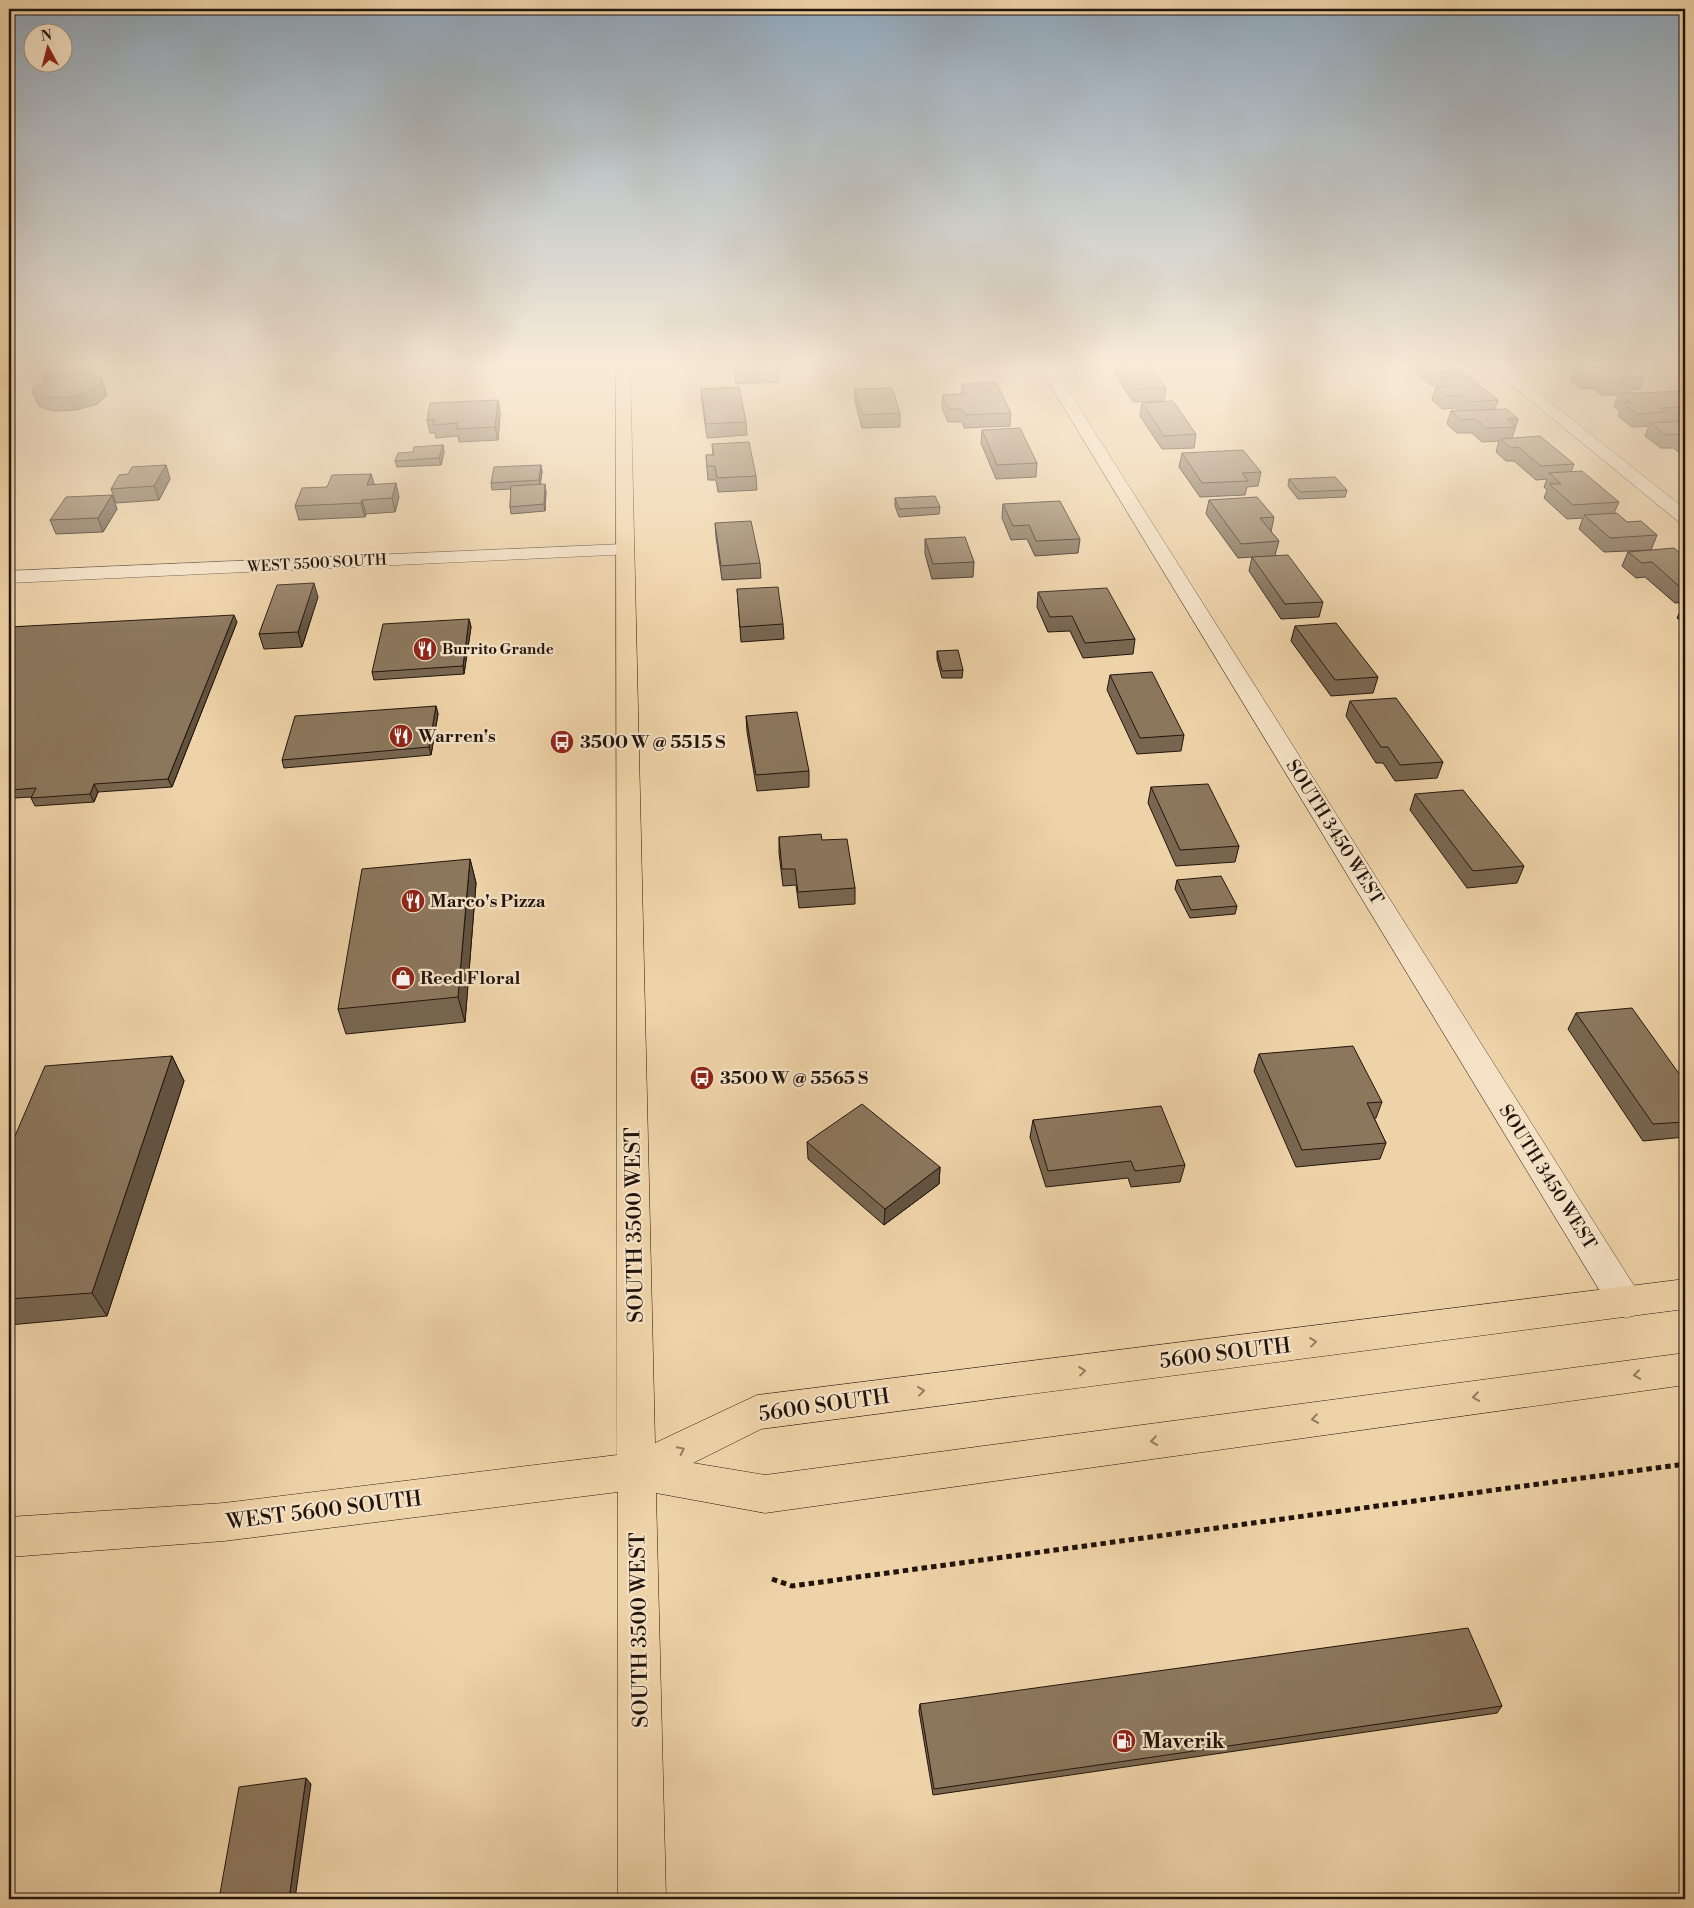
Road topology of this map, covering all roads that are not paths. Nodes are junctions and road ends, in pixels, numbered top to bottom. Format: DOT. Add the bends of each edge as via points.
graph roads {
  1 [pos="624,452"];
  2 [pos="1100,452"];
  3 [pos="1603,452"];
  4 [pos="1685,518"];
  5 [pos="625,550"];
  6 [pos="9,577"];
  7 [pos="1685,1294"];
  8 [pos="1626,1303"];
  9 [pos="1685,1369"];
  10 [pos="637,1471"];
  11 [pos="9,1538"];
  12 [pos="642,1899"];
  1 -- 5 [label="main road, SOUTH 3500 WEST"];
  2 -- 8 [label="street, SOUTH 3450 WEST"];
  3 -- 4 [label="street"];
  5 -- 6 [label="street, WEST 5500 SOUTH"];
  5 -- 10 [label="main road, SOUTH 3500 WEST"];
  7 -- 8 [label="main road, 5600 SOUTH"];
  10 -- 8 [label="main road, 5600 SOUTH, one-way" via="758,1412"];
  9 -- 10 [label="main road, one-way" via="765,1494"];
  10 -- 11 [label="main road, WEST 5600 SOUTH" via="224,1522"];
  10 -- 12 [label="main road, SOUTH 3500 WEST"];
}
